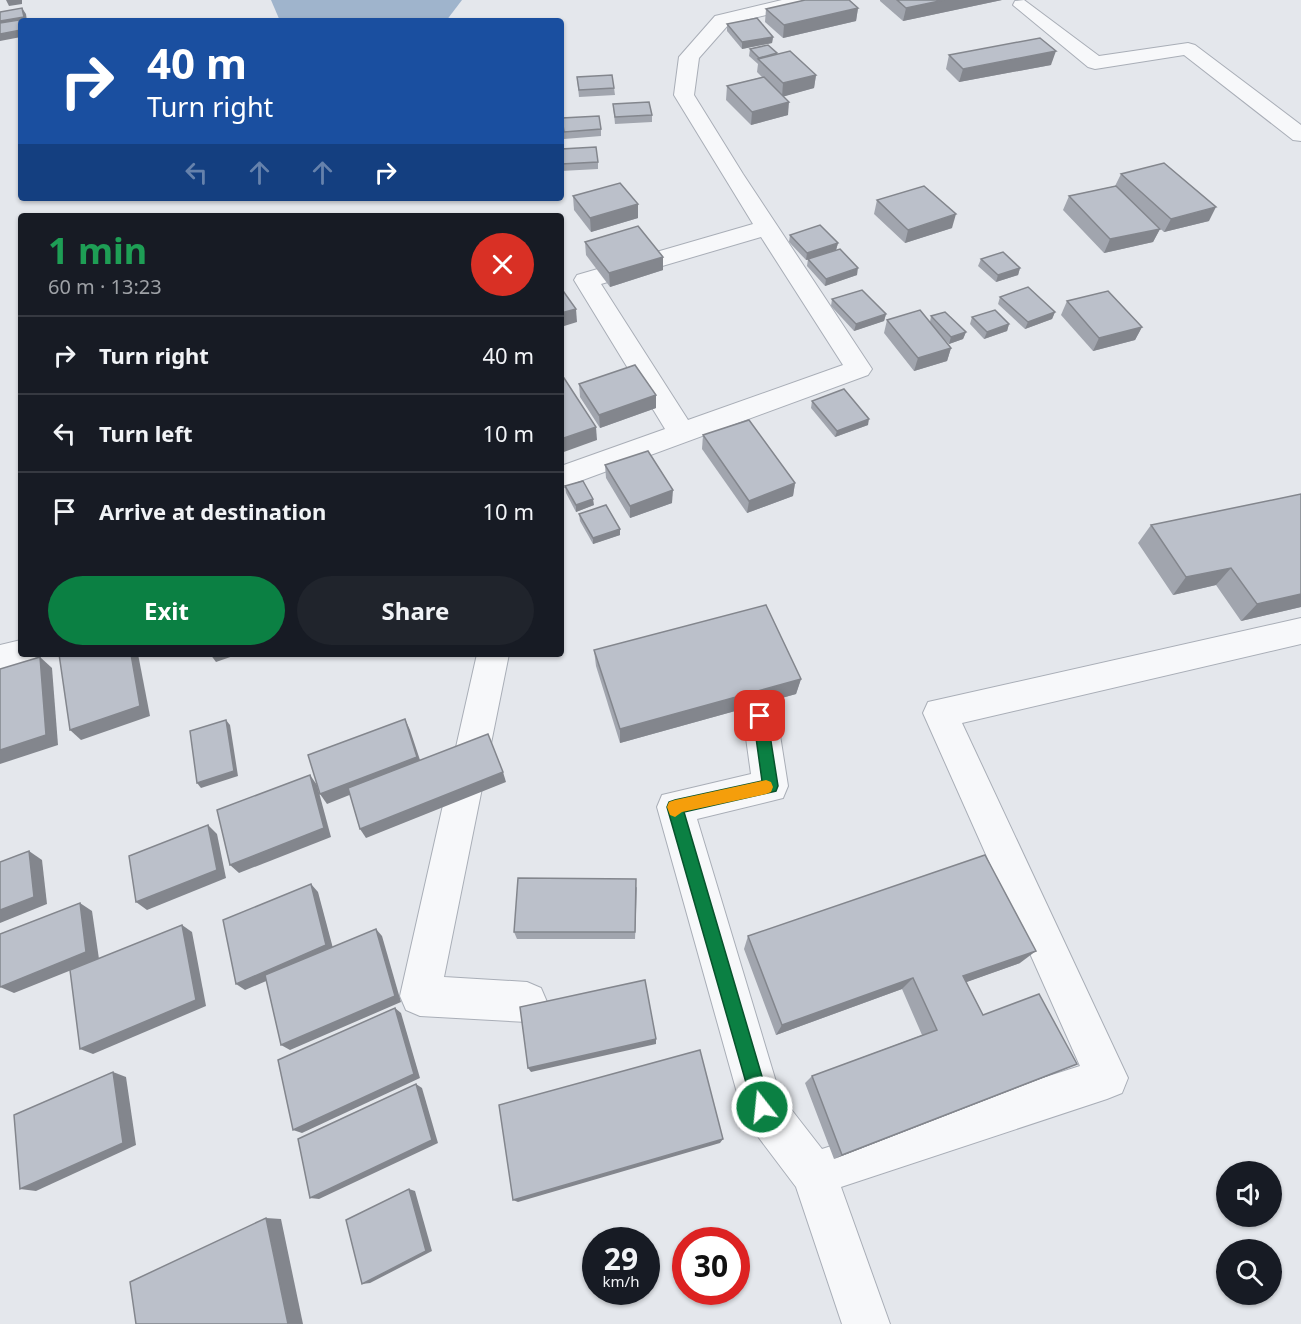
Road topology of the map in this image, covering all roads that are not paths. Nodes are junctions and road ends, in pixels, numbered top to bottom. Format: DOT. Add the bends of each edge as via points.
graph roads {
  1 [pos="804,0"];
  2 [pos="1022,5"];
  3 [pos="1290,105"];
  4 [pos="1269,109"];
  5 [pos="1301,135"];
  6 [pos="766,228"];
  7 [pos="682,434"];
  8 [pos="564,476"];
  9 [pos="1301,631"];
  10 [pos="18,655"];
  11 [pos="492,657"];
  12 [pos="0,659"];
  13 [pos="760,716"];
  14 [pos="527,1002"];
  15 [pos="814,1174"];
  16 [pos="866,1324"];
  1 -- 6 [label="street" via="722,20 689,57 684,95"];
  2 -- 4 [label="street" via="1095,63 1188,49"];
  3 -- 4 [label="street"];
  4 -- 5 [label="street"];
  6 -- 7 [label="street" via="859,369"];
  6 -- 7 [label="street" via="586,280"];
  7 -- 8 [label="street"];
  9 -- 15 [label="street" via="940,712 1107,1078"];
  10 -- 12 [label="street"];
  11 -- 14 [label="street" via="420,996"];
  13 -- 15 [label="street" via="770,786 675,807 762,1107"];
  15 -- 16 [label="street"];
}
